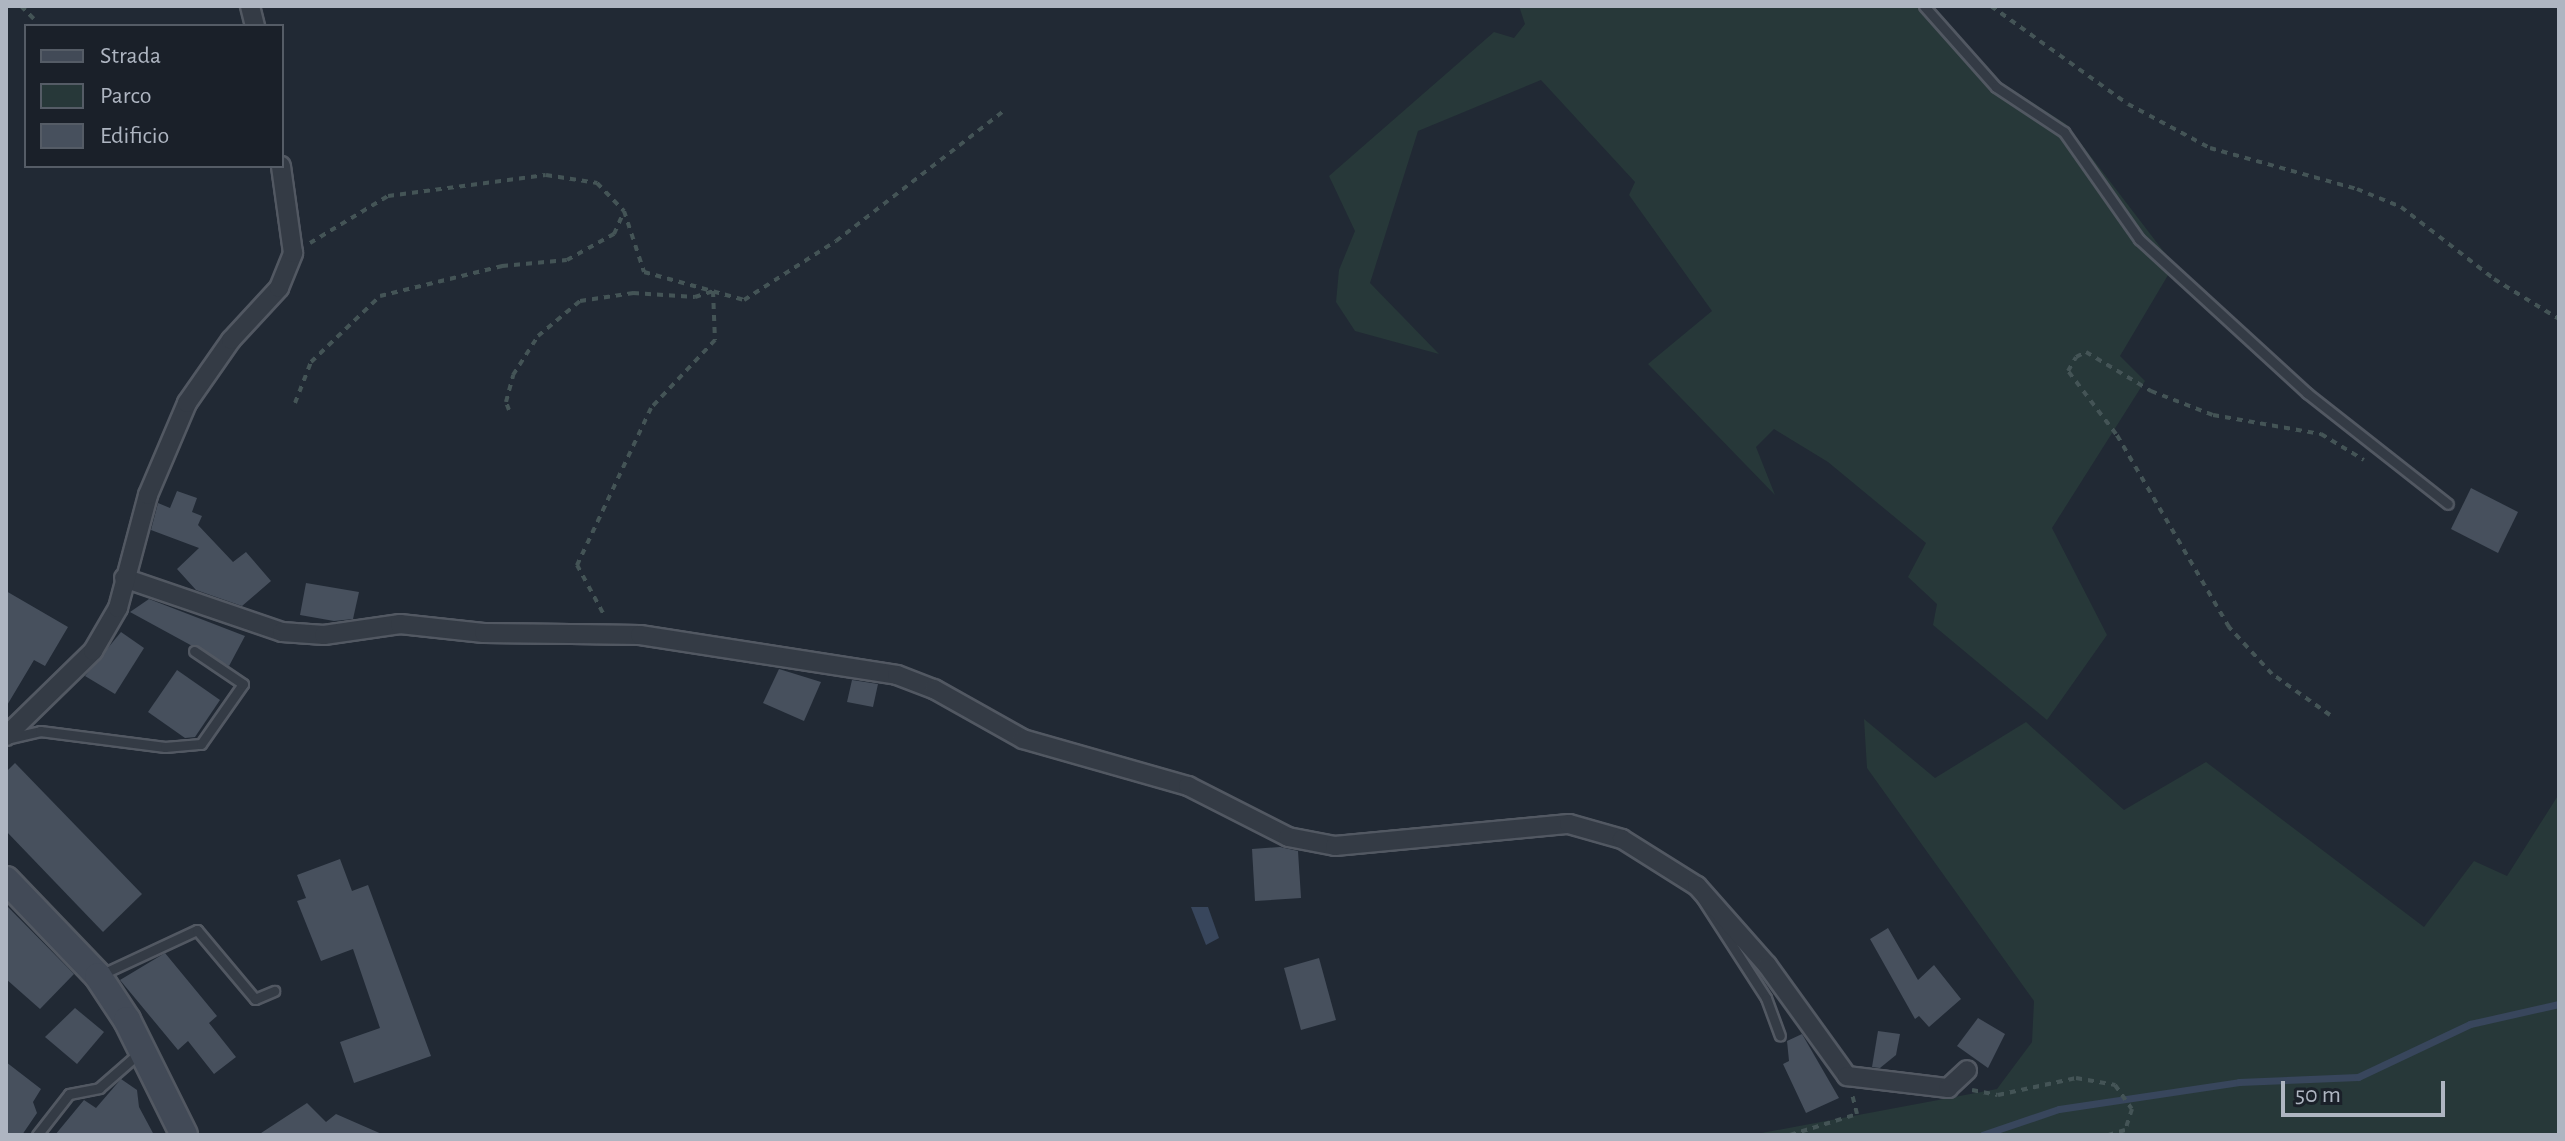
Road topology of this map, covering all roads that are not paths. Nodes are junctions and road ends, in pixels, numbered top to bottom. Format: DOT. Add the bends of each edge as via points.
graph roads {
  1 [pos="1924,6"];
  2 [pos="281,168"];
  3 [pos="2448,504"];
  4 [pos="124,578"];
  5 [pos="194,651"];
  6 [pos="6,737"];
  7 [pos="6,880"];
  8 [pos="1697,886"];
  9 [pos="98,976"];
  10 [pos="274,991"];
  11 [pos="1780,1036"];
  12 [pos="142,1051"];
  13 [pos="1967,1070"];
  14 [pos="37,1135"];
  15 [pos="184,1135"];
  1 -- 3 [label="lane" via="1996,87 2064,132 2139,239 2307,393"];
  2 -- 4 [label="street" via="293,253 279,288 231,340 187,403 148,495"];
  4 -- 6 [label="street" via="118,608 93,651"];
  4 -- 8 [label="street" via="282,632 324,635 400,624 484,633 621,635 897,675 934,689 1023,739 1188,786 1288,837 1335,846 1569,824 1622,839"];
  5 -- 6 [label="lane" via="243,684 201,744 165,747 40,731"];
  7 -- 9 [label="street"];
  8 -- 11 [label="lane" via="1705,911 1766,998"];
  8 -- 13 [label="street" via="1767,965 1847,1076 1948,1088"];
  9 -- 10 [label="lane" via="197,930 255,999"];
  9 -- 12 [label="street"];
  12 -- 14 [label="lane" via="99,1088 69,1094"];
  12 -- 15 [label="street"];
}
